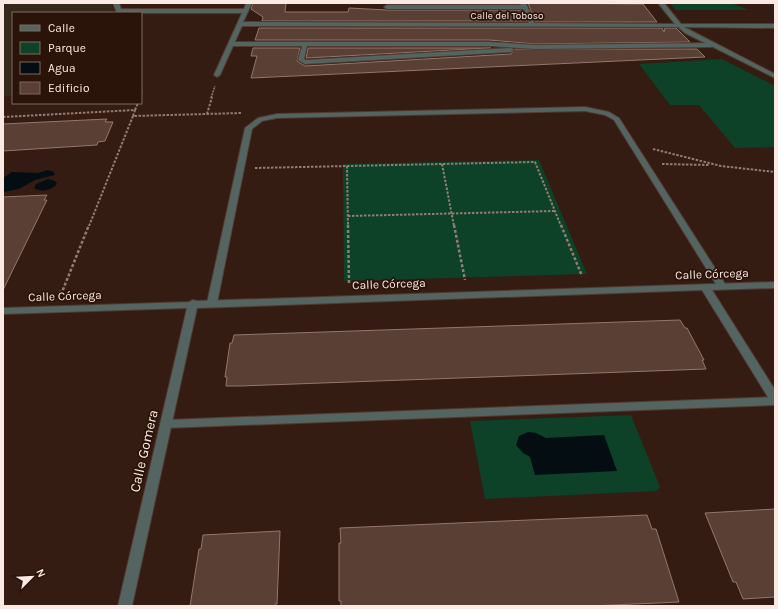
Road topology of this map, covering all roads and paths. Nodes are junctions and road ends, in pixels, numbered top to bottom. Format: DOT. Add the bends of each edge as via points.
graph roads {
  1 [pos="116,3"];
  2 [pos="249,3"];
  3 [pos="661,3"];
  4 [pos="524,5"];
  5 [pos="387,10"];
  6 [pos="245,11"];
  7 [pos="239,24"];
  8 [pos="387,25"];
  9 [pos="532,25"];
  10 [pos="679,25"];
  11 [pos="775,26"];
  12 [pos="231,44"];
  13 [pos="306,44"];
  14 [pos="711,45"];
  15 [pos="535,48"];
  16 [pos="217,75"];
  17 [pos="775,76"];
  18 [pos="216,84"];
  19 [pos="138,104"];
  20 [pos="135,110"];
  21 [pos="242,113"];
  22 [pos="207,114"];
  23 [pos="133,116"];
  24 [pos="3,117"];
  25 [pos="649,148"];
  26 [pos="442,164"];
  27 [pos="655,164"];
  28 [pos="711,165"];
  29 [pos="348,166"];
  30 [pos="250,168"];
  31 [pos="774,171"];
  32 [pos="555,211"];
  33 [pos="452,214"];
  34 [pos="348,216"];
  35 [pos="589,276"];
  36 [pos="574,277"];
  37 [pos="582,277"];
  38 [pos="458,280"];
  39 [pos="342,284"];
  40 [pos="775,285"];
  41 [pos="705,287"];
  42 [pos="722,287"];
  43 [pos="62,292"];
  44 [pos="193,303"];
  45 [pos="212,303"];
  46 [pos="3,311"];
  47 [pos="775,400"];
  48 [pos="166,424"];
  49 [pos="125,606"];
  1 -- 6 [label="street" via="119,11"];
  2 -- 6 [label="street"];
  3 -- 10 [label="street"];
  4 -- 5 [label="street"];
  4 -- 9 [label="street"];
  5 -- 8 [label="street"];
  6 -- 7 [label="street"];
  7 -- 8 [label="street, Calle del Toboso"];
  7 -- 12 [label="street"];
  8 -- 9 [label="street, Calle del Toboso"];
  9 -- 10 [label="street, Calle del Toboso"];
  10 -- 11 [label="street, Calle del Toboso"];
  10 -- 14 [label="street"];
  12 -- 13 [label="street"];
  12 -- 16 [label="street"];
  13 -- 15 [label="street" via="489,44"];
  13 -- 15 [label="street" via="301,60 305,62 493,53"];
  14 -- 15 [label="street"];
  14 -- 17 [label="street"];
  18 -- 22 [label="path"];
  19 -- 20 [label="path"];
  20 -- 23 [label="path"];
  20 -- 24 [label="path"];
  21 -- 22 [label="path"];
  22 -- 23 [label="path"];
  23 -- 43 [label="path"];
  25 -- 28 [label="path"];
  26 -- 29 [label="path"];
  26 -- 32 [label="path" via="535,162"];
  26 -- 33 [label="path"];
  27 -- 28 [label="path"];
  28 -- 31 [label="path"];
  29 -- 30 [label="path"];
  29 -- 34 [label="path"];
  32 -- 33 [label="path"];
  32 -- 37 [label="path"];
  33 -- 34 [label="path"];
  33 -- 38 [label="path" via="466,280"];
  34 -- 39 [label="path" via="349,284"];
  35 -- 37 [label="path"];
  36 -- 37 [label="path"];
  40 -- 42 [label="street, Calle Córcega"];
  41 -- 42 [label="street, Calle Córcega"];
  41 -- 45 [label="street, Calle Córcega"];
  41 -- 47 [label="street"];
  42 -- 45 [label="street" via="617,119 607,113 585,109 277,116 260,119 249,128"];
  44 -- 45 [label="street, Calle Córcega"];
  44 -- 46 [label="street, Calle Córcega"];
  44 -- 48 [label="street, Calle Gomera"];
  47 -- 48 [label="street"];
  48 -- 49 [label="street, Calle Gomera"];
}
